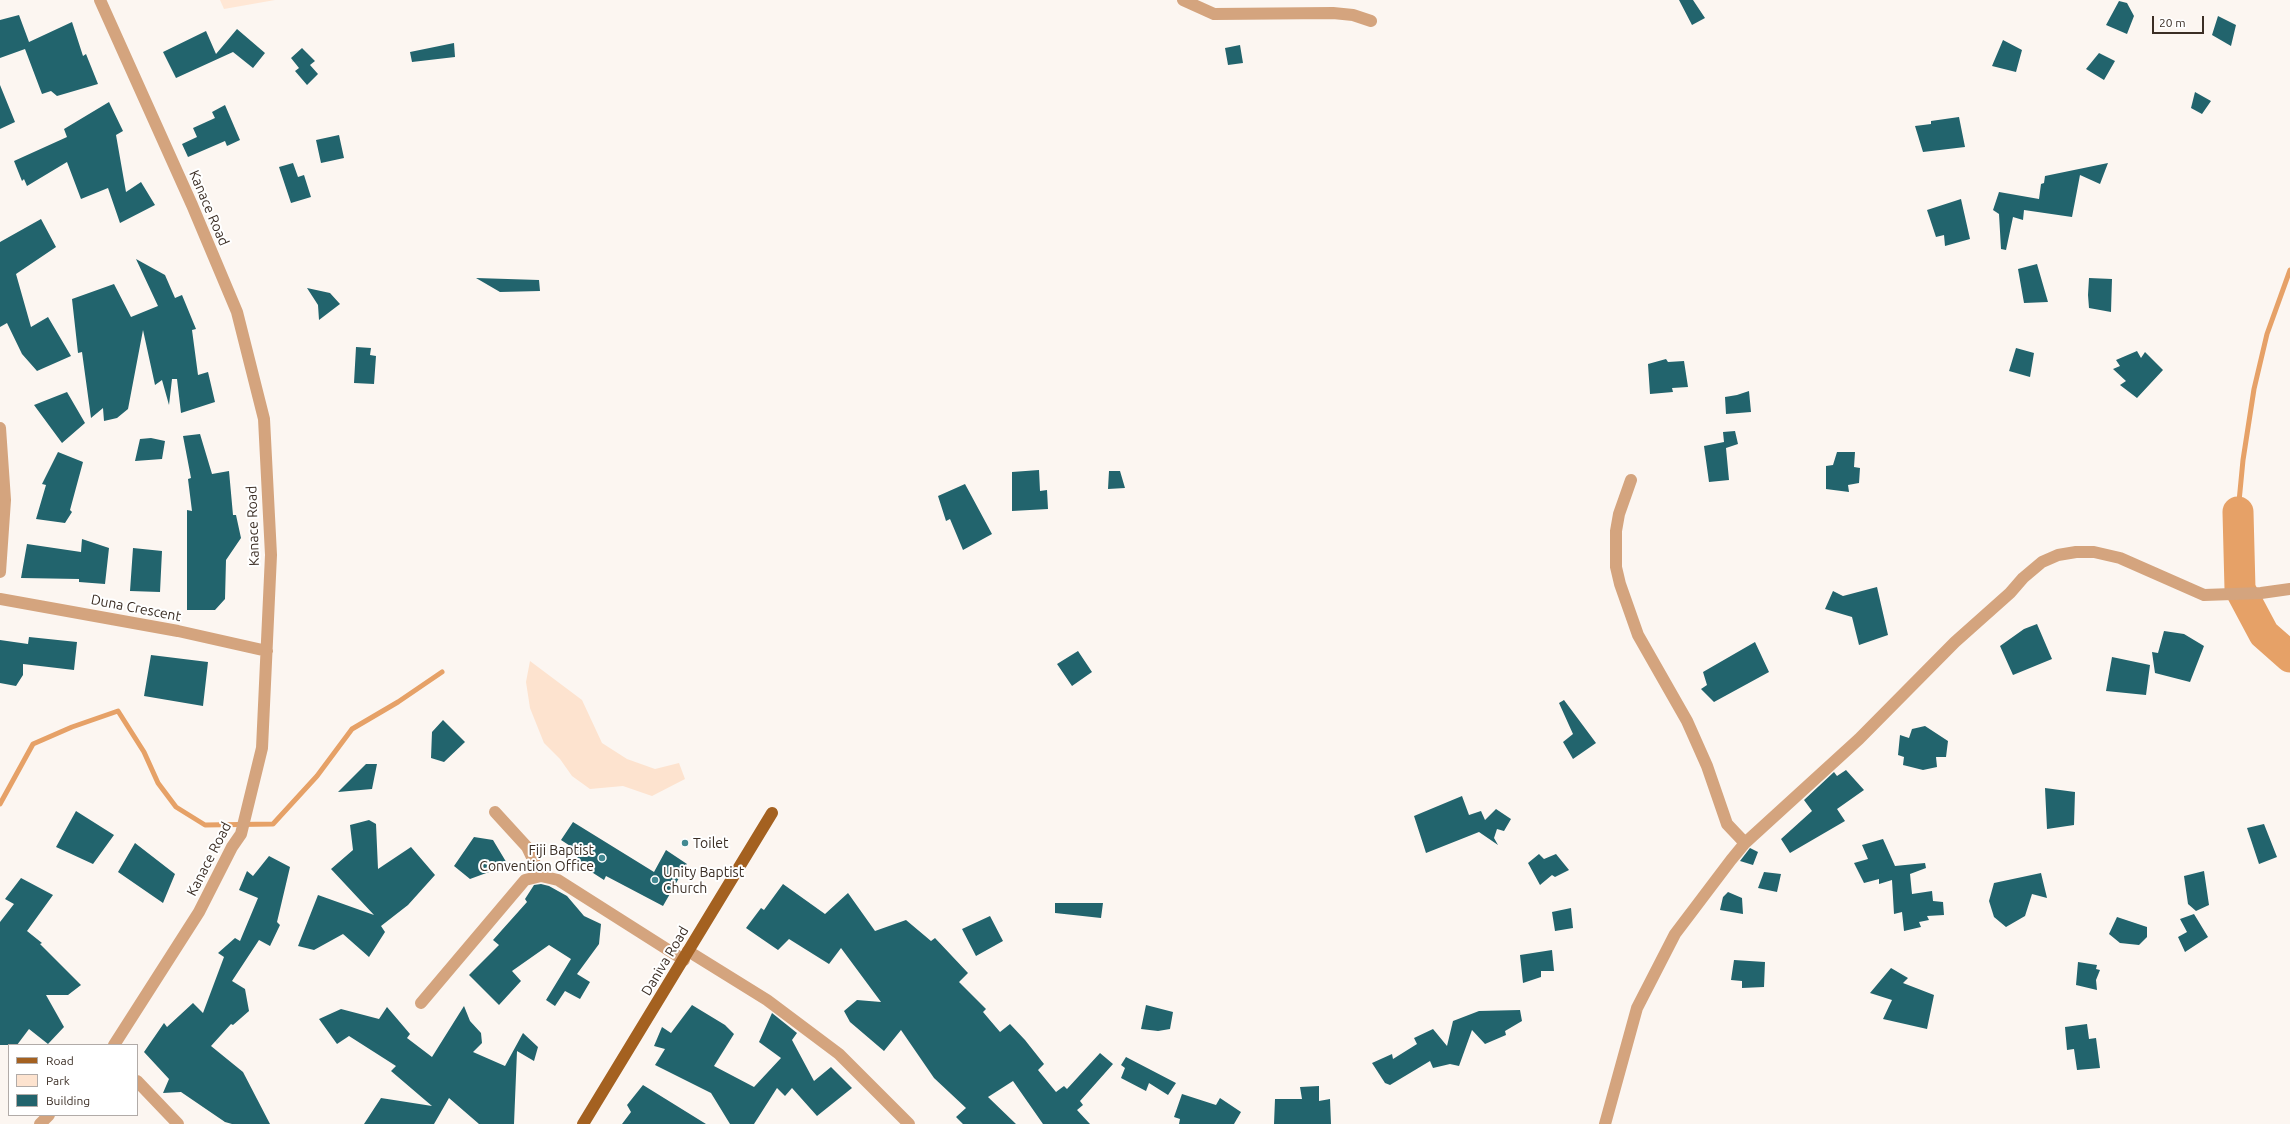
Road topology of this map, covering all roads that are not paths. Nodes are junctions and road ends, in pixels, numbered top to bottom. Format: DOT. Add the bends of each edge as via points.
graph roads {
  1 [pos="100,0"];
  2 [pos="1183,0"];
  3 [pos="1371,22"];
  4 [pos="0,428"];
  5 [pos="1631,480"];
  6 [pos="0,572"];
  7 [pos="2290,589"];
  8 [pos="0,599"];
  9 [pos="267,651"];
  10 [pos="495,812"];
  11 [pos="772,813"];
  12 [pos="1745,843"];
  13 [pos="541,876"];
  14 [pos="686,955"];
  15 [pos="421,1003"];
  16 [pos="115,1044"];
  17 [pos="138,1082"];
  18 [pos="48,1116"];
  19 [pos="40,1124"];
  20 [pos="178,1124"];
  21 [pos="583,1124"];
  22 [pos="909,1124"];
  23 [pos="1605,1124"];
  1 -- 9 [label="street, Kanace Road" via="237,312 264,419 271,555"];
  2 -- 3 [label="street" via="1214,14 1333,13 1353,15"];
  4 -- 6 [label="street" via="5,500"];
  5 -- 12 [label="street" via="1616,531 1616,567 1620,584 1638,635 1686,721 1704,760 1727,824"];
  7 -- 12 [label="street" via="2212,596 2197,593 2120,558 2094,552 2058,555 2042,562 1955,642 1859,739"];
  8 -- 9 [label="street, Duna Crescent" via="178,631"];
  9 -- 16 [label="street, Kanace Road" via="262,748 241,834 199,912"];
  10 -- 13 [label="street" via="527,846"];
  11 -- 14 [label="main road, Daniva Road"];
  12 -- 23 [label="street" via="1675,934 1637,1008"];
  13 -- 14 [label="street" via="558,880"];
  13 -- 15 [label="street" via="525,880"];
  14 -- 21 [label="main road, Daniva Road"];
  14 -- 22 [label="street" via="767,1000 839,1054"];
  17 -- 20 [label="street"];
  18 -- 19 [label="street"];
}
